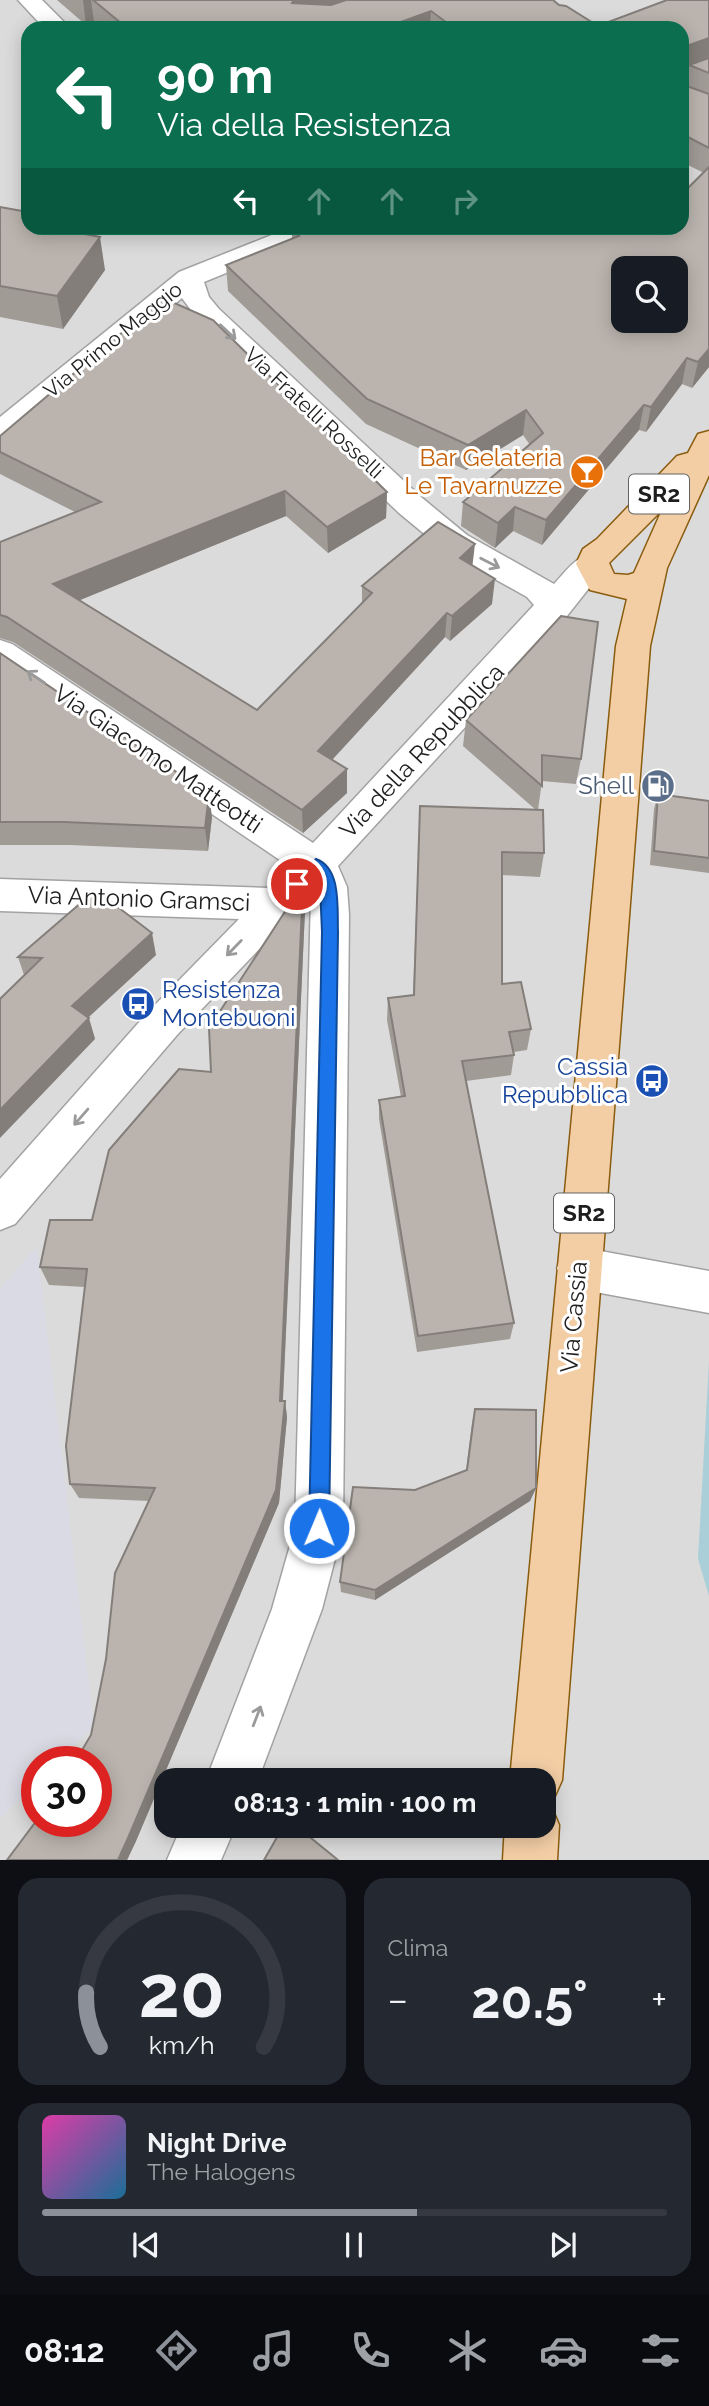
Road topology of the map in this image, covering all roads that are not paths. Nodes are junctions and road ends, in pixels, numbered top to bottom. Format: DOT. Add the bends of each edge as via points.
graph roads {
  1 [pos="23,3"];
  2 [pos="48,21"];
  3 [pos="709,70"];
  4 [pos="689,90"];
  5 [pos="283,235"];
  6 [pos="189,278"];
  7 [pos="0,433"];
  8 [pos="709,441"];
  9 [pos="604,566"];
  10 [pos="651,572"];
  11 [pos="545,618"];
  12 [pos="633,646"];
  13 [pos="0,653"];
  14 [pos="316,865"];
  15 [pos="0,895"];
  16 [pos="278,904"];
  17 [pos="0,1210"];
  18 [pos="579,1268"];
  19 [pos="692,1289"];
  20 [pos="237,1768"];
  21 [pos="537,1768"];
  22 [pos="204,1838"];
  23 [pos="531,1838"];
  24 [pos="194,1860"];
  25 [pos="530,1860"];
  1 -- 2 [label="street"];
  3 -- 4 [label="street"];
  5 -- 6 [label="street, Via Primo Maggio"];
  6 -- 7 [label="street, Via Primo Maggio"];
  6 -- 11 [label="street, Via Fratelli Rosselli, one-way" via="196,299 209,315 410,505 456,543 540,589"];
  8 -- 9 [label="main road, Via Cassia / SR2"];
  8 -- 10 [label="main road, Via Cassia / SR2"];
  9 -- 10 [label="main road" via="633,587"];
  9 -- 11 [label="street, Via della Repubblica"];
  9 -- 12 [label="main road, Via Cassia / SR2" via="630,619"];
  10 -- 12 [label="main road, Via Cassia / SR2"];
  11 -- 14 [label="street, Via della Repubblica"];
  12 -- 18 [label="main road, Via Cassia / SR2"];
  14 -- 13 [label="street, Via Giacomo Matteotti, one-way"];
  14 -- 16 [label="street, Via della Repubblica"];
  20 -- 14 [label="street, one-way" via="297,1609 319,1528 330,932 328,886"];
  15 -- 16 [label="street, Via Antonio Gramsci"];
  16 -- 17 [label="street, Via della Repubblica, one-way" via="163,1023"];
  18 -- 19 [label="street"];
  18 -- 21 [label="main road, Via Cassia / SR2"];
  22 -- 24 [label="street"];
  23 -- 25 [label="main road"];
}
